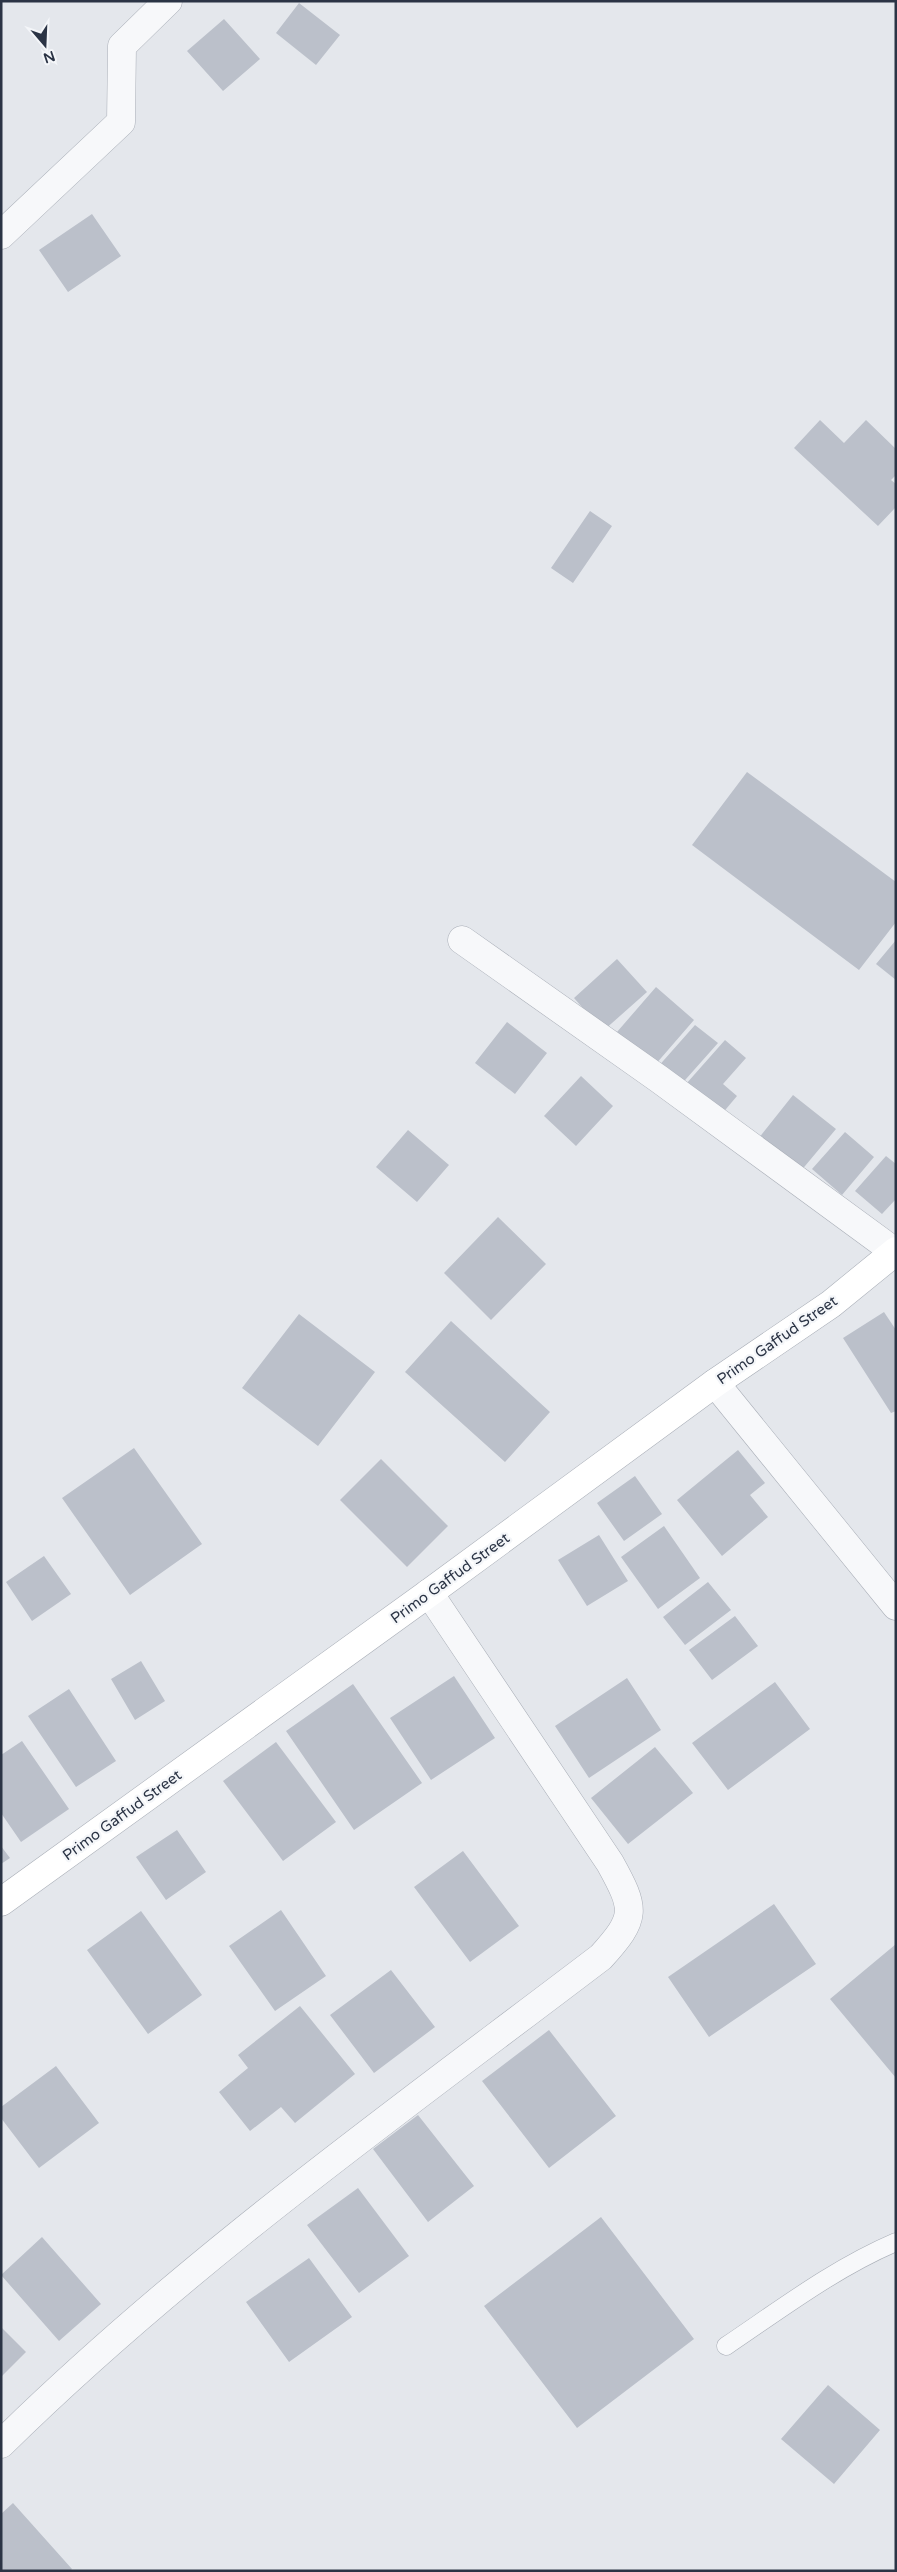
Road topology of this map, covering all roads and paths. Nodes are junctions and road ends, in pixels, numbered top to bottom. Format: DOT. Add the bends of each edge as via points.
graph roads {
  1 [pos="168,1"];
  2 [pos="1,235"];
  3 [pos="462,940"];
  4 [pos="895,1251"];
  5 [pos="715,1383"];
  6 [pos="429,1593"];
  7 [pos="896,1606"];
  8 [pos="1,1902"];
  9 [pos="896,2242"];
  10 [pos="726,2346"];
  11 [pos="1,2444"];
  1 -- 2 [label="street" via="122,46 120,122"];
  3 -- 4 [label="street"];
  4 -- 5 [label="main road, Primo Gaffud Street" via="831,1304"];
  5 -- 6 [label="main road, Primo Gaffud Street"];
  5 -- 7 [label="street"];
  6 -- 8 [label="main road, Primo Gaffud Street"];
  6 -- 11 [label="street" via="610,1863 625,1890 629,1915 624,1932 601,1957 260,2216 134,2321"];
  9 -- 10 [label="lane" via="870,2253 822,2282"];
}
